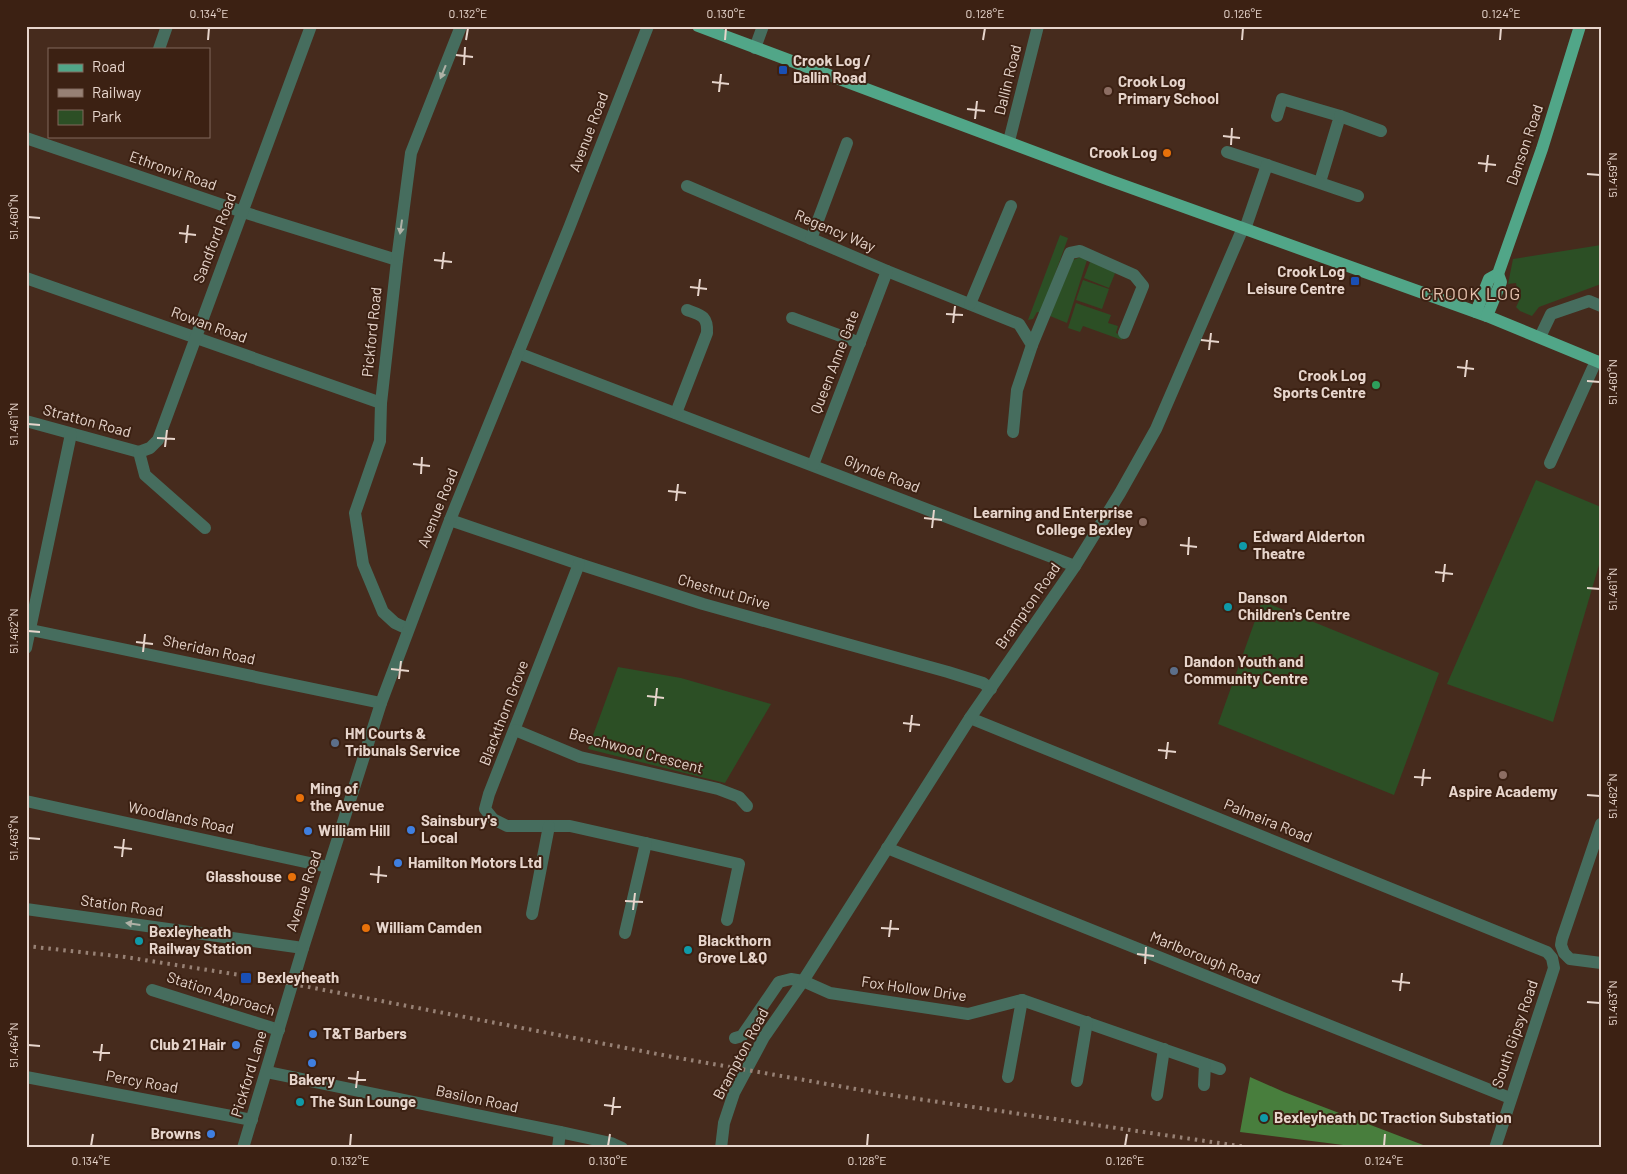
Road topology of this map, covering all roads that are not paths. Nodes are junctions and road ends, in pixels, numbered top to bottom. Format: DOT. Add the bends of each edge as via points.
graph roads {
  1 [pos="167,26"];
  2 [pos="311,26"];
  3 [pos="461,26"];
  4 [pos="648,26"];
  5 [pos="698,26"];
  6 [pos="763,26"];
  7 [pos="1038,26"];
  8 [pos="1580,26"];
  9 [pos="159,48"];
  10 [pos="755,48"];
  11 [pos="1276,116"];
  12 [pos="1340,116"];
  13 [pos="1381,131"];
  14 [pos="26,138"];
  15 [pos="1009,141"];
  16 [pos="847,143"];
  17 [pos="1227,152"];
  18 [pos="1268,165"];
  19 [pos="1320,182"];
  20 [pos="687,186"];
  21 [pos="1358,196"];
  22 [pos="1011,206"];
  23 [pos="243,212"];
  24 [pos="1244,229"];
  25 [pos="811,239"];
  26 [pos="397,260"];
  27 [pos="887,272"];
  28 [pos="26,278"];
  29 [pos="970,304"];
  30 [pos="1601,306"];
  31 [pos="687,310"];
  32 [pos="1482,314"];
  33 [pos="792,318"];
  34 [pos="1124,332"];
  35 [pos="195,337"];
  36 [pos="1540,337"];
  37 [pos="860,343"];
  38 [pos="1032,346"];
  39 [pos="518,353"];
  40 [pos="1598,362"];
  41 [pos="380,403"];
  42 [pos="676,413"];
  43 [pos="26,422"];
  44 [pos="1013,432"];
  45 [pos="71,434"];
  46 [pos="139,452"];
  47 [pos="1550,463"];
  48 [pos="814,465"];
  49 [pos="450,520"];
  50 [pos="205,528"];
  51 [pos="579,564"];
  52 [pos="1075,566"];
  53 [pos="408,629"];
  54 [pos="31,630"];
  55 [pos="26,648"];
  56 [pos="991,689"];
  57 [pos="381,703"];
  58 [pos="970,718"];
  59 [pos="514,730"];
  60 [pos="26,801"];
  61 [pos="747,806"];
  62 [pos="1601,824"];
  63 [pos="548,826"];
  64 [pos="646,843"];
  65 [pos="887,848"];
  66 [pos="328,867"];
  67 [pos="26,909"];
  68 [pos="532,914"];
  69 [pos="727,920"];
  70 [pos="625,933"];
  71 [pos="303,948"];
  72 [pos="1558,955"];
  73 [pos="1601,963"];
  74 [pos="803,980"];
  75 [pos="152,990"];
  76 [pos="1022,1000"];
  77 [pos="285,1010"];
  78 [pos="1086,1022"];
  79 [pos="279,1030"];
  80 [pos="735,1038"];
  81 [pos="1164,1049"];
  82 [pos="1205,1064"];
  83 [pos="1220,1069"];
  84 [pos="267,1072"];
  85 [pos="26,1077"];
  86 [pos="1008,1077"];
  87 [pos="1077,1081"];
  88 [pos="1204,1085"];
  89 [pos="1157,1095"];
  90 [pos="1510,1098"];
  91 [pos="252,1120"];
  92 [pos="560,1132"];
  93 [pos="243,1148"];
  94 [pos="558,1148"];
  95 [pos="622,1148"];
  96 [pos="720,1148"];
  97 [pos="1495,1148"];
  1 -- 9 [label="street"];
  2 -- 23 [label="street, Sandford Road"];
  3 -- 26 [label="street, Pickford Road, one-way" via="411,153"];
  4 -- 39 [label="street, Avenue Road"];
  5 -- 10 [label="main road"];
  6 -- 10 [label="street"];
  7 -- 15 [label="street, Dallin Road"];
  8 -- 32 [label="main road, Danson Road" via="1542,149 1498,274 1501,282"];
  10 -- 15 [label="main road"];
  11 -- 12 [label="street" via="1282,99"];
  12 -- 13 [label="street"];
  12 -- 19 [label="street"];
  14 -- 23 [label="street, Ethronvi Road"];
  15 -- 24 [label="main road"];
  16 -- 25 [label="street"];
  17 -- 18 [label="street"];
  18 -- 19 [label="street"];
  18 -- 24 [label="street, Brampton Road"];
  19 -- 21 [label="street"];
  20 -- 25 [label="street, Regency Way"];
  22 -- 29 [label="street"];
  23 -- 26 [label="street, Ethronvi Road"];
  23 -- 35 [label="street, Sandford Road"];
  24 -- 32 [label="main road"];
  24 -- 52 [label="street, Brampton Road" via="1156,429"];
  25 -- 27 [label="street, Regency Way"];
  26 -- 41 [label="street, Pickford Road"];
  27 -- 29 [label="street, Regency Way"];
  27 -- 37 [label="street, Queen Anne Gate"];
  28 -- 35 [label="street, Rowan Road"];
  29 -- 38 [label="street, Regency Way" via="1019,324"];
  30 -- 36 [label="street" via="1588,301 1551,314"];
  31 -- 42 [label="street" via="702,316 707,323 707,333"];
  32 -- 36 [label="main road"];
  33 -- 37 [label="street"];
  34 -- 38 [label="street" via="1143,286 1134,276 1080,251 1070,253"];
  35 -- 41 [label="street, Rowan Road"];
  35 -- 46 [label="street, Sandford Road" via="158,440"];
  36 -- 40 [label="main road"];
  37 -- 48 [label="street, Queen Anne Gate"];
  38 -- 44 [label="street" via="1017,390"];
  39 -- 42 [label="street, Glynde Road"];
  39 -- 49 [label="street, Avenue Road"];
  40 -- 47 [label="street"];
  41 -- 53 [label="street, Pickford Road" via="380,441 355,513 364,564 383,612"];
  42 -- 48 [label="street, Glynde Road"];
  43 -- 45 [label="street, Stratton Road"];
  45 -- 46 [label="street, Stratton Road"];
  45 -- 54 [label="street"];
  46 -- 50 [label="street" via="145,475"];
  48 -- 52 [label="street, Glynde Road"];
  49 -- 51 [label="street, Chestnut Drive"];
  49 -- 53 [label="street, Avenue Road"];
  51 -- 56 [label="street, Chestnut Drive" via="703,604 983,682"];
  51 -- 59 [label="street, Blackthorn Grove"];
  52 -- 56 [label="street, Brampton Road"];
  53 -- 57 [label="street, Avenue Road"];
  54 -- 55 [label="street"];
  54 -- 57 [label="street, Sheridan Road"];
  56 -- 58 [label="street, Brampton Road"];
  57 -- 66 [label="street, Avenue Road"];
  58 -- 65 [label="street, Brampton Road"];
  58 -- 72 [label="street, Palmeira Road"];
  59 -- 61 [label="street, Beechwood Crescent" via="580,757 718,789 739,797"];
  59 -- 63 [label="street, Blackthorn Grove" via="485,808 493,820 507,826"];
  60 -- 66 [label="street, Woodlands Road"];
  62 -- 72 [label="street, South Gipsy Road" via="1566,922"];
  63 -- 64 [label="street, Blackthorn Grove" via="570,826"];
  63 -- 68 [label="street"];
  64 -- 69 [label="street, Blackthorn Grove" via="739,864"];
  64 -- 70 [label="street"];
  65 -- 74 [label="street, Brampton Road"];
  65 -- 90 [label="street, Marlborough Road"];
  66 -- 71 [label="street, Avenue Road"];
  71 -- 67 [label="street, Station Road, one-way"];
  71 -- 77 [label="street, Avenue Road"];
  72 -- 73 [label="street, Palmeira Road"];
  72 -- 90 [label="street, South Gipsy Road"];
  74 -- 76 [label="street, Fox Hollow Drive" via="830,994 968,1014"];
  74 -- 80 [label="street, Brampton Road" via="779,982 742,1036"];
  74 -- 96 [label="street, Brampton Road" via="764,1037 734,1094"];
  75 -- 79 [label="street, Station Approach"];
  76 -- 78 [label="street"];
  76 -- 86 [label="street"];
  77 -- 79 [label="street, Pickford Lane"];
  78 -- 81 [label="street"];
  78 -- 87 [label="street"];
  79 -- 84 [label="street, Pickford Lane"];
  81 -- 82 [label="street"];
  81 -- 89 [label="street"];
  82 -- 83 [label="street"];
  82 -- 88 [label="street"];
  84 -- 91 [label="street, Pickford Lane"];
  84 -- 92 [label="street, Basilon Road"];
  85 -- 91 [label="street, Percy Road"];
  90 -- 97 [label="street, South Gipsy Road"];
  91 -- 93 [label="street, Pickford Lane"];
  92 -- 94 [label="street"];
  92 -- 95 [label="street, Basilon Road"];
}
